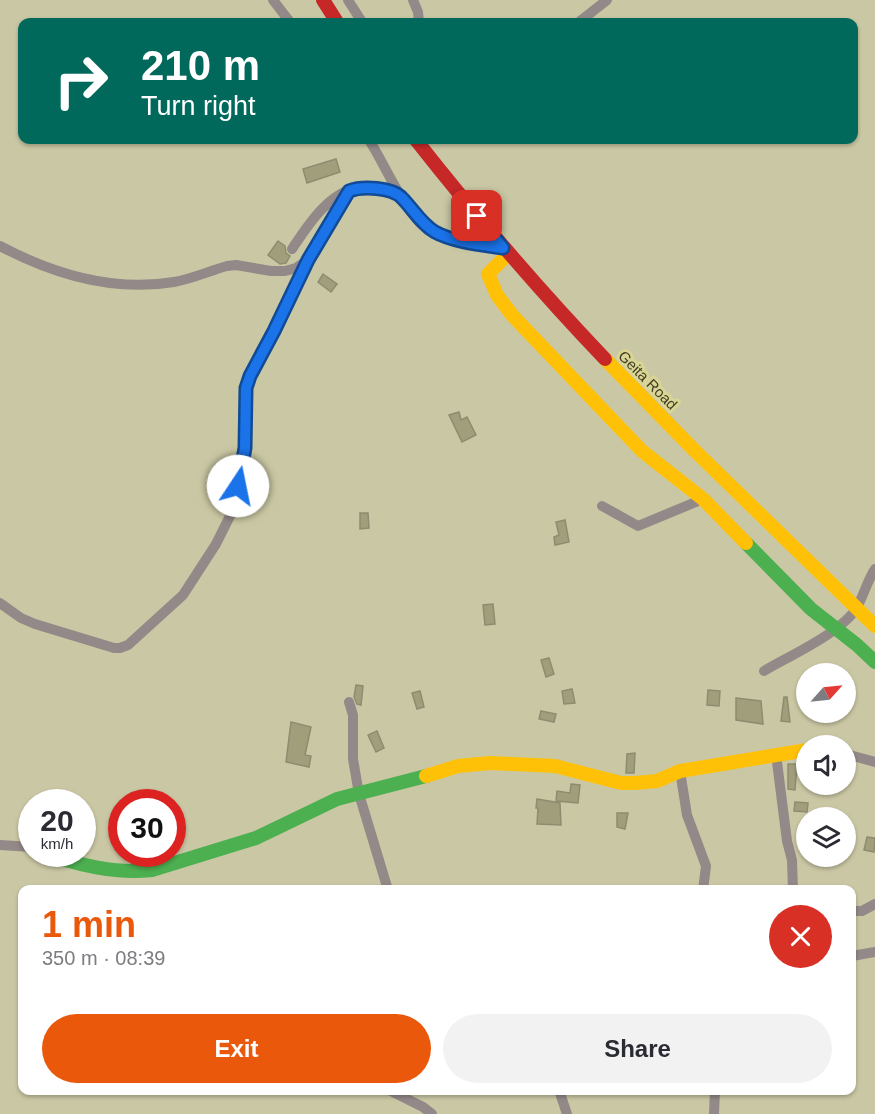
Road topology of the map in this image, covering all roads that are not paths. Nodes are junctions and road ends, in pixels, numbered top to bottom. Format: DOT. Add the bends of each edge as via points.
graph roads {
  1 [pos="273,0"];
  2 [pos="323,0"];
  3 [pos="348,0"];
  4 [pos="413,0"];
  5 [pos="420,0"];
  6 [pos="607,0"];
  7 [pos="418,17"];
  8 [pos="287,18"];
  9 [pos="334,18"];
  10 [pos="359,18"];
  11 [pos="584,18"];
  12 [pos="371,144"];
  13 [pos="419,144"];
  14 [pos="349,191"];
  15 [pos="400,195"];
  16 [pos="0,246"];
  17 [pos="292,249"];
  18 [pos="506,251"];
  19 [pos="308,260"];
  20 [pos="702,499"];
  21 [pos="602,506"];
  22 [pos="875,569"];
  23 [pos="0,603"];
  24 [pos="857,608"];
  25 [pos="875,626"];
  26 [pos="836,629"];
  27 [pos="875,662"];
  28 [pos="764,671"];
  29 [pos="349,702"];
  30 [pos="796,751"];
  31 [pos="776,754"];
  32 [pos="856,757"];
  33 [pos="875,762"];
  34 [pos="680,771"];
  35 [pos="359,794"];
  36 [pos="0,845"];
  37 [pos="18,847"];
  38 [pos="89,867"];
  39 [pos="386,885"];
  40 [pos="704,885"];
  41 [pos="793,885"];
  42 [pos="875,904"];
  43 [pos="856,911"];
  44 [pos="875,952"];
  45 [pos="856,955"];
  46 [pos="399,1095"];
  47 [pos="561,1095"];
  48 [pos="715,1095"];
  49 [pos="432,1114"];
  50 [pos="567,1114"];
  51 [pos="714,1114"];
  1 -- 8 [label="street"];
  2 -- 9 [label="main road"];
  3 -- 10 [label="street"];
  4 -- 7 [label="street"];
  5 -- 7 [label="street"];
  6 -- 11 [label="street"];
  12 -- 15 [label="street"];
  13 -- 18 [label="main road, Geita Road"];
  14 -- 15 [label="street" via="367,187"];
  14 -- 17 [label="street" via="325,207"];
  14 -- 19 [label="street"];
  15 -- 18 [label="street" via="434,231"];
  16 -- 19 [label="street" via="34,263 116,284 173,282 227,266 285,271"];
  18 -- 20 [label="main road" via="488,274 496,295 642,451"];
  18 -- 24 [label="main road, Geita Road" via="609,364"];
  19 -- 23 [label="street" via="246,388 245,448 231,514 183,595 120,648 35,624"];
  20 -- 21 [label="street" via="638,526"];
  20 -- 26 [label="main road" via="811,609"];
  22 -- 24 [label="street"];
  24 -- 25 [label="main road, Geita Road"];
  24 -- 26 [label="street"];
  26 -- 27 [label="main road"];
  26 -- 28 [label="street"];
  29 -- 35 [label="street"];
  30 -- 31 [label="main road"];
  31 -- 34 [label="main road"];
  31 -- 41 [label="street"];
  32 -- 33 [label="street"];
  34 -- 35 [label="main road" via="657,781 621,783 555,766 490,763 458,766"];
  34 -- 40 [label="street" via="687,815 706,866"];
  35 -- 38 [label="main road" via="337,800 256,838 152,870"];
  35 -- 39 [label="street"];
  36 -- 37 [label="street"];
  42 -- 43 [label="street"];
  44 -- 45 [label="street"];
  46 -- 49 [label="street"];
  47 -- 50 [label="street"];
  48 -- 51 [label="street"];
}
